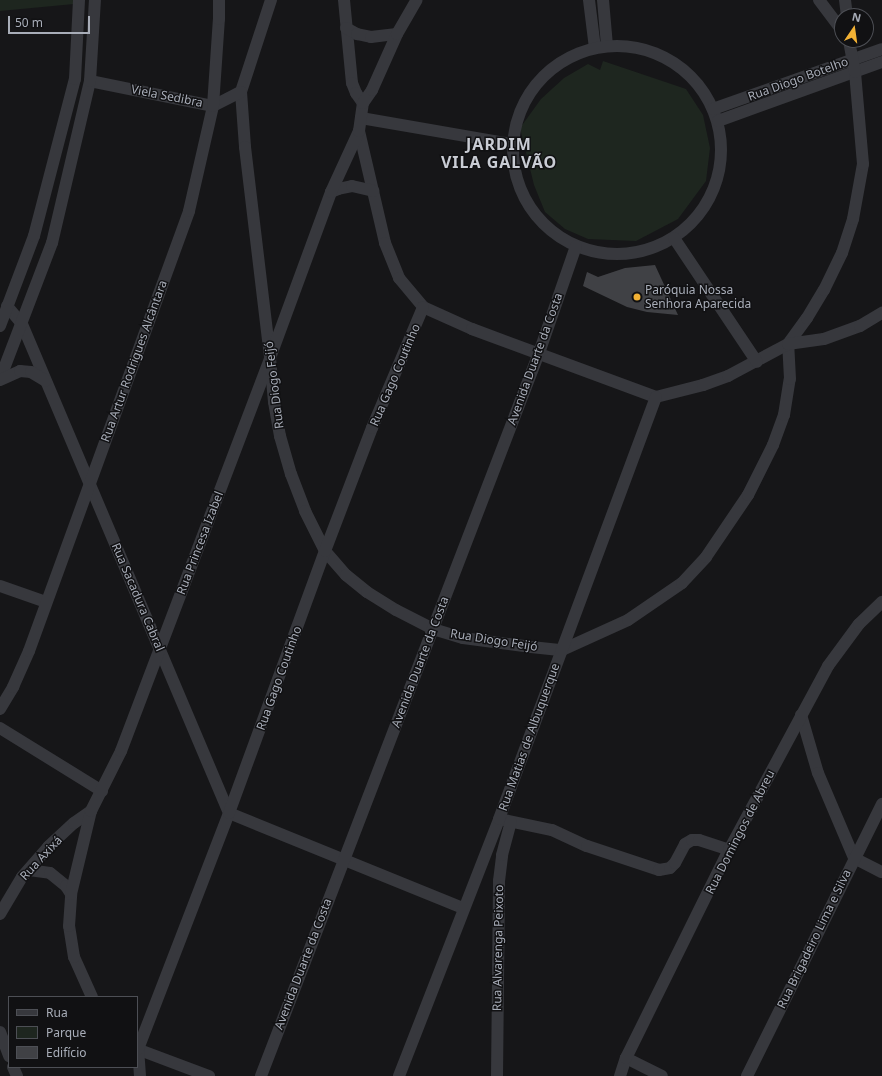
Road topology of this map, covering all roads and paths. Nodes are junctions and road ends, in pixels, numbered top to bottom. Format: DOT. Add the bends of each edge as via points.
graph roads {
  1 [pos="79,0"];
  2 [pos="95,0"];
  3 [pos="219,0"];
  4 [pos="271,0"];
  5 [pos="344,0"];
  6 [pos="417,0"];
  7 [pos="589,0"];
  8 [pos="603,0"];
  9 [pos="819,0"];
  10 [pos="834,20"];
  11 [pos="346,28"];
  12 [pos="397,34"];
  13 [pos="607,46"];
  14 [pos="595,48"];
  15 [pos="851,48"];
  16 [pos="882,48"];
  17 [pos="853,59"];
  18 [pos="882,62"];
  19 [pos="855,72"];
  20 [pos="90,81"];
  21 [pos="241,92"];
  22 [pos="363,103"];
  23 [pos="213,106"];
  24 [pos="713,109"];
  25 [pos="361,118"];
  26 [pos="718,121"];
  27 [pos="359,131"];
  28 [pos="512,144"];
  29 [pos="373,191"];
  30 [pos="331,192"];
  31 [pos="44,198"];
  32 [pos="62,202"];
  33 [pos="674,238"];
  34 [pos="576,246"];
  35 [pos="7,306"];
  36 [pos="423,308"];
  37 [pos="882,313"];
  38 [pos="22,324"];
  39 [pos="0,326"];
  40 [pos="788,344"];
  41 [pos="539,353"];
  42 [pos="270,358"];
  43 [pos="757,362"];
  44 [pos="0,380"];
  45 [pos="46,381"];
  46 [pos="656,396"];
  47 [pos="90,482"];
  48 [pos="325,551"];
  49 [pos="0,586"];
  50 [pos="46,602"];
  51 [pos="882,602"];
  52 [pos="433,629"];
  53 [pos="160,649"];
  54 [pos="562,650"];
  55 [pos="0,709"];
  56 [pos="801,715"];
  57 [pos="0,728"];
  58 [pos="102,791"];
  59 [pos="882,804"];
  60 [pos="91,811"];
  61 [pos="229,813"];
  62 [pos="499,819"];
  63 [pos="511,822"];
  64 [pos="729,850"];
  65 [pos="343,858"];
  66 [pos="854,858"];
  67 [pos="29,870"];
  68 [pos="882,872"];
  69 [pos="71,894"];
  70 [pos="463,908"];
  71 [pos="0,914"];
  72 [pos="91,996"];
  73 [pos="0,1032"];
  74 [pos="138,1046"];
  75 [pos="138,1049"];
  76 [pos="8,1053"];
  77 [pos="138,1058"];
  78 [pos="626,1058"];
  79 [pos="140,1076"];
  80 [pos="209,1076"];
  81 [pos="261,1076"];
  82 [pos="399,1076"];
  83 [pos="497,1076"];
  84 [pos="620,1076"];
  85 [pos="662,1076"];
  86 [pos="747,1076"];
  1 -- 31 [label="street" via="75,78"];
  2 -- 20 [label="street"];
  3 -- 23 [label="street, Rua Artur Rodrigues Alcântara"];
  4 -- 21 [label="street, Rua Diogo Feijó"];
  5 -- 11 [label="street"];
  6 -- 12 [label="street, Rua Princesa Izabel"];
  7 -- 14 [label="street"];
  8 -- 13 [label="street"];
  9 -- 10 [label="street"];
  11 -- 12 [label="street" via="371,37"];
  11 -- 22 [label="street" via="352,82"];
  12 -- 22 [label="street, Rua Princesa Izabel" via="372,90"];
  13 -- 14 [label="street"];
  13 -- 24 [label="street" via="634,47 670,61 700,86"];
  14 -- 28 [label="street" via="564,61 547,72 529,93 518,117"];
  15 -- 17 [label="street"];
  16 -- 17 [label="street, Rua Diogo Botelho"];
  17 -- 19 [label="street"];
  17 -- 24 [label="street, Rua Diogo Botelho"];
  18 -- 19 [label="street, Rua Diogo Botelho"];
  19 -- 26 [label="street, Rua Diogo Botelho"];
  19 -- 40 [label="street" via="863,164 853,219 842,253 824,290"];
  20 -- 23 [label="street, Viela Sedibra"];
  20 -- 32 [label="street"];
  21 -- 23 [label="street, Viela Sedibra"];
  21 -- 42 [label="street, Rua Diogo Feijó"];
  22 -- 25 [label="street, Rua Princesa Izabel"];
  23 -- 47 [label="street, Rua Artur Rodrigues Alcântara" via="189,212"];
  24 -- 26 [label="street"];
  25 -- 27 [label="street, Rua Princesa Izabel"];
  25 -- 28 [label="street"];
  26 -- 33 [label="street" via="722,154 716,187 699,216"];
  27 -- 29 [label="street"];
  27 -- 30 [label="street, Rua Princesa Izabel"];
  28 -- 34 [label="street" via="515,176 528,205 549,230"];
  29 -- 30 [label="street" via="352,186"];
  29 -- 36 [label="street" via="392,262 399,278"];
  30 -- 42 [label="street, Rua Princesa Izabel"];
  31 -- 32 [label="street"];
  31 -- 35 [label="street" via="34,236"];
  32 -- 38 [label="street" via="52,243"];
  33 -- 34 [label="street" via="643,252 609,254"];
  33 -- 43 [label="street"];
  34 -- 41 [label="street, Avenida Duarte da Costa"];
  35 -- 38 [label="street, Rua Sacadura Cabral"];
  35 -- 39 [label="street"];
  36 -- 41 [label="street"];
  36 -- 48 [label="street, Rua Gago Coutinho" via="372,428"];
  37 -- 40 [label="street" via="860,326 824,339"];
  38 -- 44 [label="street"];
  38 -- 45 [label="street, Rua Sacadura Cabral"];
  40 -- 43 [label="street"];
  40 -- 54 [label="street" via="789,385 784,415 777,434 748,495 706,557 682,583 652,605 628,620"];
  41 -- 46 [label="street"];
  41 -- 52 [label="street, Avenida Duarte da Costa"];
  42 -- 48 [label="street, Rua Diogo Feijó" via="280,436 291,474"];
  42 -- 53 [label="street, Rua Princesa Izabel"];
  43 -- 46 [label="street" via="703,385"];
  44 -- 45 [label="street" via="20,372 31,372"];
  45 -- 47 [label="street, Rua Sacadura Cabral"];
  46 -- 54 [label="street, Rua Matias de Albuquerque"];
  47 -- 50 [label="street, Rua Artur Rodrigues Alcântara"];
  47 -- 53 [label="street, Rua Sacadura Cabral"];
  48 -- 52 [label="street, Rua Diogo Feijó" via="346,575 367,592"];
  48 -- 61 [label="street, Rua Gago Coutinho"];
  49 -- 50 [label="street"];
  50 -- 55 [label="street, Rua Artur Rodrigues Alcântara" via="29,651"];
  51 -- 56 [label="street, Rua Domingos de Abreu" via="859,624 828,666"];
  52 -- 54 [label="street, Rua Diogo Feijó" via="463,638"];
  52 -- 65 [label="street, Avenida Duarte da Costa"];
  53 -- 58 [label="street, Rua Princesa Izabel" via="121,751"];
  53 -- 61 [label="street, Rua Sacadura Cabral"];
  54 -- 62 [label="street, Rua Matias de Albuquerque"];
  56 -- 64 [label="street, Rua Domingos de Abreu"];
  56 -- 66 [label="street" via="818,773"];
  57 -- 58 [label="street"];
  58 -- 60 [label="street, Rua Princesa Izabel"];
  59 -- 66 [label="street, Rua Brigadeiro Lima e Silva"];
  60 -- 67 [label="street, Rua Axixá" via="48,847"];
  60 -- 69 [label="street, Rua Princesa Izabel"];
  61 -- 65 [label="street"];
  61 -- 74 [label="street, Rua Gago Coutinho"];
  62 -- 63 [label="street"];
  62 -- 70 [label="street, Rua Matias de Albuquerque"];
  63 -- 64 [label="street" via="552,830 587,846 659,870 670,868 685,844 692,840"];
  63 -- 83 [label="street, Rua Alvarenga Peixoto" via="502,855 499,881"];
  64 -- 78 [label="street, Rua Domingos de Abreu"];
  65 -- 70 [label="street"];
  65 -- 81 [label="street, Avenida Duarte da Costa"];
  66 -- 68 [label="street"];
  66 -- 86 [label="street, Rua Brigadeiro Lima e Silva"];
  67 -- 69 [label="street" via="50,874 63,883"];
  67 -- 71 [label="street, Rua Axixá" via="11,893"];
  69 -- 72 [label="street, Rua Princesa Izabel" via="70,942 81,976"];
  70 -- 82 [label="street, Rua Matias de Albuquerque"];
  73 -- 76 [label="street"];
  75 -- 80 [label="street"];
  77 -- 79 [label="street"];
  78 -- 84 [label="street, Rua Domingos de Abreu"];
  78 -- 85 [label="street"];
}
